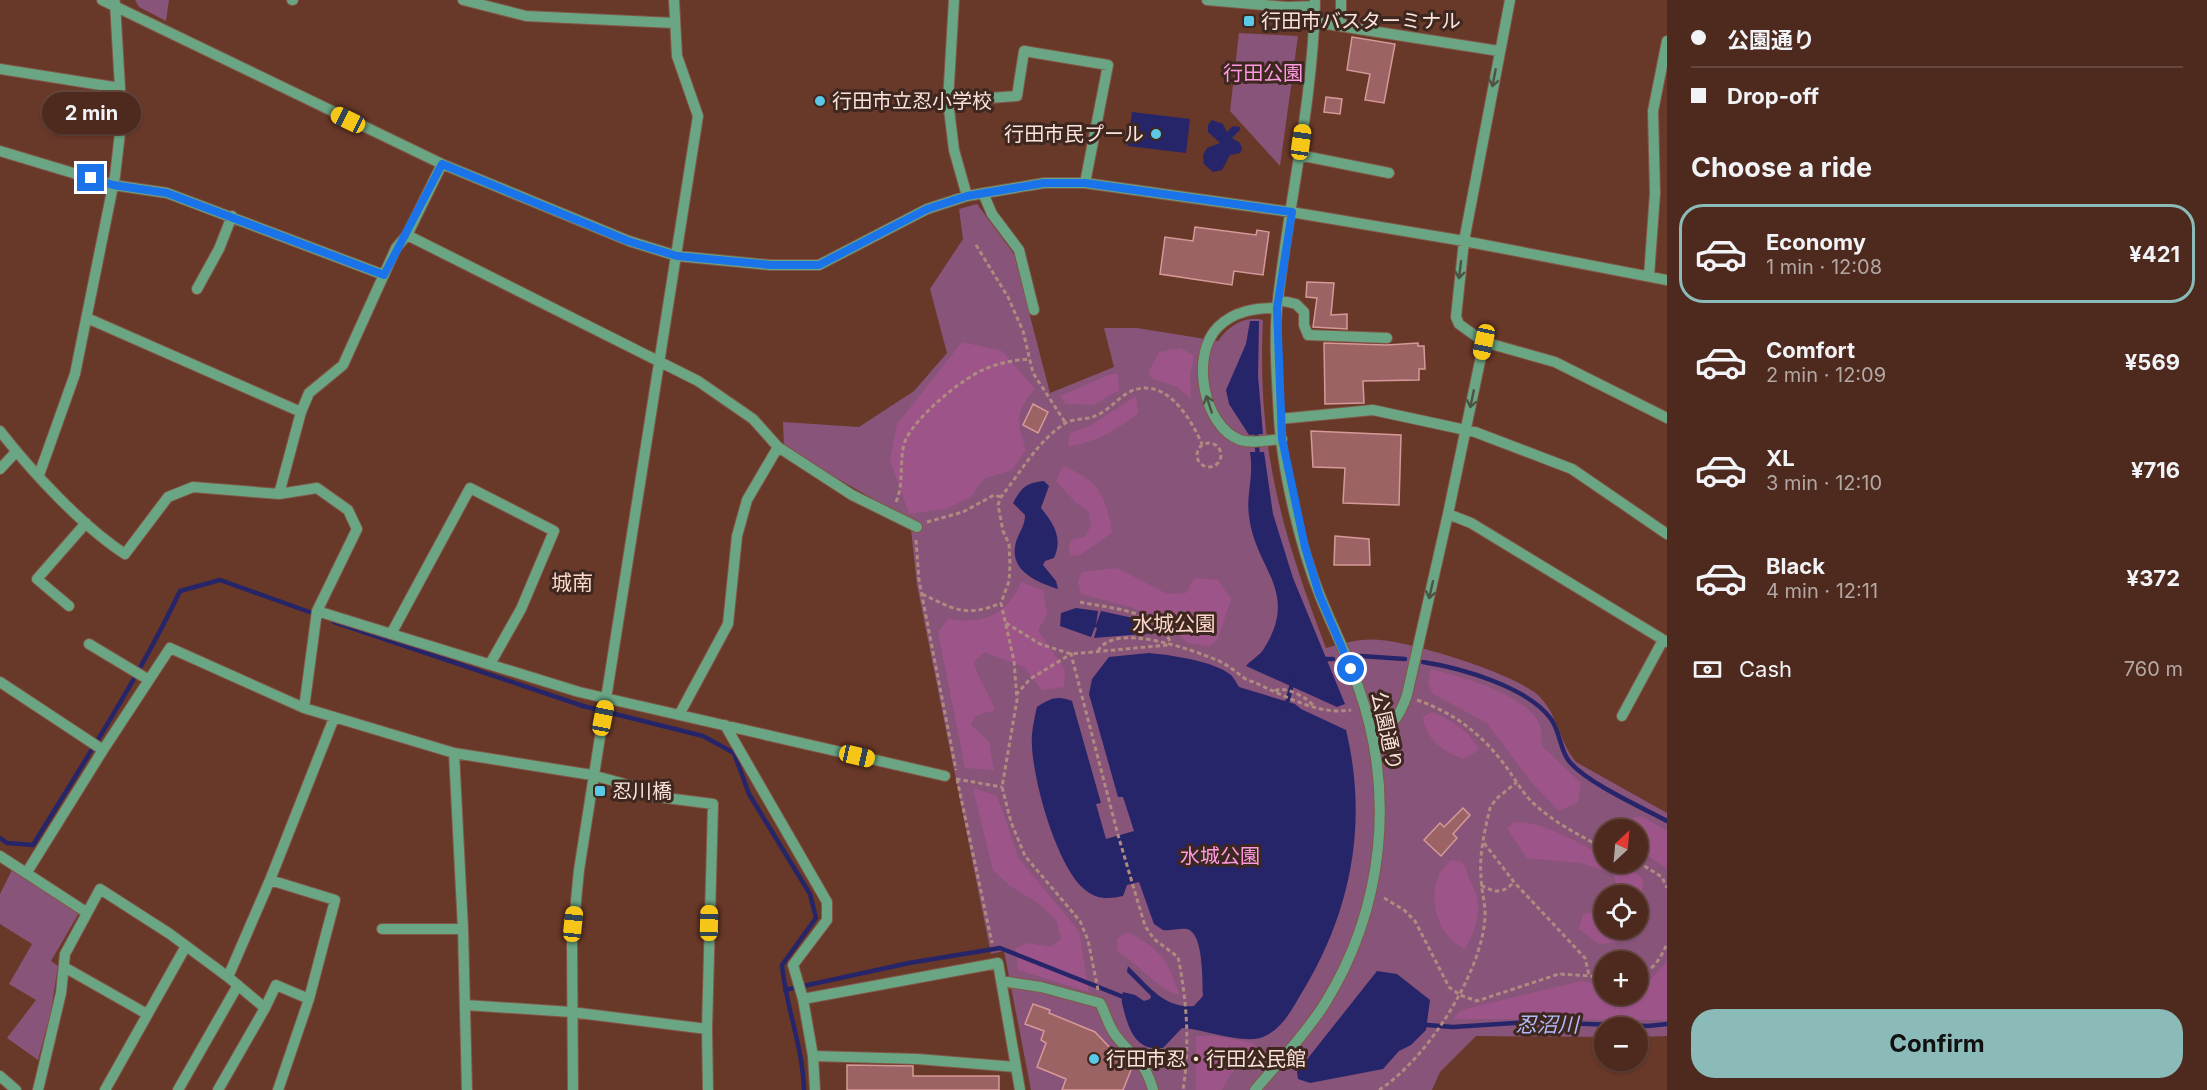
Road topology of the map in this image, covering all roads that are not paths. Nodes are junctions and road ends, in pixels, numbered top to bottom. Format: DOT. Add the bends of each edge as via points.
graph roads {
  1 [pos="102,0"];
  2 [pos="463,0"];
  3 [pos="674,0"];
  4 [pos="954,0"];
  5 [pos="1207,0"];
  6 [pos="1341,0"];
  7 [pos="1510,0"];
  8 [pos="115,3"];
  9 [pos="1315,3"];
  10 [pos="1314,22"];
  11 [pos="674,23"];
  12 [pos="1341,25"];
  13 [pos="1667,41"];
  14 [pos="1499,51"];
  15 [pos="0,69"];
  16 [pos="120,88"];
  17 [pos="948,101"];
  18 [pos="0,151"];
  19 [pos="1299,154"];
  20 [pos="442,164"];
  21 [pos="1389,173"];
  22 [pos="1085,183"];
  23 [pos="113,185"];
  24 [pos="983,193"];
  25 [pos="967,196"];
  26 [pos="1292,212"];
  27 [pos="232,216"];
  28 [pos="407,235"];
  29 [pos="1464,241"];
  30 [pos="677,256"];
  31 [pos="384,275"];
  32 [pos="1648,276"];
  33 [pos="1667,280"];
  34 [pos="197,289"];
  35 [pos="1278,304"];
  36 [pos="1034,310"];
  37 [pos="87,318"];
  38 [pos="1387,338"];
  39 [pos="1484,342"];
  40 [pos="661,365"];
  41 [pos="301,412"];
  42 [pos="1667,418"];
  43 [pos="1279,419"];
  44 [pos="1465,430"];
  45 [pos="0,431"];
  46 [pos="1282,439"];
  47 [pos="778,447"];
  48 [pos="16,452"];
  49 [pos="0,469"];
  50 [pos="39,475"];
  51 [pos="279,494"];
  52 [pos="1449,514"];
  53 [pos="86,524"];
  54 [pos="917,528"];
  55 [pos="1667,534"];
  56 [pos="69,606"];
  57 [pos="317,611"];
  58 [pos="391,634"];
  59 [pos="1665,641"];
  60 [pos="89,644"];
  61 [pos="490,664"];
  62 [pos="149,680"];
  63 [pos="0,682"];
  64 [pos="606,699"];
  65 [pos="304,708"];
  66 [pos="679,715"];
  67 [pos="1622,716"];
  68 [pos="334,718"];
  69 [pos="725,725"];
  70 [pos="1373,738"];
  71 [pos="103,750"];
  72 [pos="454,753"];
  73 [pos="592,776"];
  74 [pos="945,776"];
  75 [pos="0,856"];
  76 [pos="27,872"];
  77 [pos="270,880"];
  78 [pos="86,912"];
  79 [pos="382,929"];
  80 [pos="463,929"];
  81 [pos="186,946"];
  82 [pos="64,967"];
  83 [pos="228,977"];
  84 [pos="1001,981"];
  85 [pos="238,986"];
  86 [pos="309,999"];
  87 [pos="803,999"];
  88 [pos="465,1005"];
  89 [pos="265,1008"];
  90 [pos="571,1012"];
  91 [pos="147,1014"];
  92 [pos="706,1029"];
  93 [pos="813,1056"];
  94 [pos="1016,1067"];
  95 [pos="0,1076"];
  96 [pos="16,1090"];
  97 [pos="38,1090"];
  98 [pos="105,1090"];
  99 [pos="178,1090"];
  100 [pos="218,1090"];
  101 [pos="278,1090"];
  102 [pos="467,1090"];
  103 [pos="573,1090"];
  104 [pos="708,1090"];
  105 [pos="815,1090"];
  106 [pos="1020,1090"];
  107 [pos="1153,1090"];
  108 [pos="1255,1090"];
  1 -- 8 [label="street"];
  2 -- 11 [label="street" via="526,16"];
  3 -- 11 [label="street"];
  4 -- 17 [label="street"];
  5 -- 9 [label="street" via="1287,7"];
  6 -- 12 [label="street"];
  7 -- 14 [label="street"];
  8 -- 16 [label="street"];
  8 -- 20 [label="street"];
  9 -- 10 [label="street, 公園通り"];
  10 -- 12 [label="street"];
  10 -- 19 [label="street, 公園通り"];
  11 -- 30 [label="street" via="677,56 698,116"];
  12 -- 14 [label="street"];
  13 -- 32 [label="street" via="1653,111 1655,193"];
  14 -- 29 [label="street, one-way"];
  15 -- 16 [label="street"];
  16 -- 23 [label="street" via="120,133"];
  17 -- 22 [label="street" via="1017,96 1024,51 1108,64"];
  17 -- 25 [label="street" via="954,150"];
  18 -- 23 [label="street"];
  19 -- 21 [label="street"];
  19 -- 26 [label="street, 公園通り"];
  20 -- 28 [label="street"];
  20 -- 30 [label="street" via="628,241"];
  22 -- 24 [label="street" via="1044,183"];
  22 -- 26 [label="street"];
  23 -- 27 [label="street" via="167,193"];
  23 -- 37 [label="street"];
  24 -- 25 [label="street"];
  24 -- 36 [label="street" via="992,214 1019,250"];
  25 -- 30 [label="street" via="927,209 819,265 771,265"];
  26 -- 29 [label="street"];
  26 -- 35 [label="street, 公園通り"];
  27 -- 31 [label="street"];
  27 -- 34 [label="street"];
  28 -- 31 [label="street" via="396,248"];
  28 -- 40 [label="street"];
  29 -- 32 [label="street"];
  29 -- 39 [label="street, one-way" via="1456,317"];
  30 -- 40 [label="street"];
  31 -- 41 [label="street" via="343,365 309,393"];
  32 -- 33 [label="street"];
  35 -- 38 [label="street" via="1296,304 1304,312 1308,334"];
  35 -- 43 [label="street, 公園通り"];
  46 -- 35 [label="street, one-way" via="1248,442 1222,430 1208,404 1204,380 1205,352 1217,328 1252,308"];
  37 -- 41 [label="street"];
  37 -- 50 [label="street" via="75,374"];
  39 -- 42 [label="street" via="1555,362"];
  39 -- 44 [label="street, one-way"];
  40 -- 47 [label="street" via="698,381 753,419"];
  40 -- 64 [label="street"];
  41 -- 51 [label="street"];
  43 -- 44 [label="street" via="1373,410"];
  43 -- 46 [label="street, 公園通り"];
  44 -- 52 [label="street"];
  44 -- 55 [label="street" via="1572,470"];
  45 -- 48 [label="street"];
  46 -- 70 [label="street, 公園通り" via="1289,482 1319,594 1359,687"];
  47 -- 54 [label="street" via="852,495"];
  47 -- 66 [label="street" via="745,509 737,536 728,624"];
  48 -- 49 [label="street"];
  48 -- 50 [label="street"];
  50 -- 53 [label="street"];
  51 -- 53 [label="street" via="193,487 168,497 124,554 100,539"];
  51 -- 57 [label="street" via="317,488 348,510 357,529"];
  52 -- 59 [label="street" via="1471,523"];
  52 -- 70 [label="street, one-way" via="1400,714 1392,726"];
  53 -- 56 [label="street" via="37,579"];
  57 -- 58 [label="street"];
  57 -- 65 [label="street"];
  58 -- 61 [label="street"];
  58 -- 61 [label="street" via="470,488 554,531 521,609"];
  59 -- 67 [label="street"];
  60 -- 62 [label="street"];
  61 -- 64 [label="street"];
  62 -- 65 [label="street" via="170,648"];
  62 -- 71 [label="street"];
  63 -- 71 [label="street"];
  64 -- 66 [label="street"];
  64 -- 73 [label="street"];
  65 -- 68 [label="street"];
  66 -- 69 [label="street"];
  68 -- 72 [label="street"];
  68 -- 77 [label="street"];
  69 -- 74 [label="street"];
  69 -- 87 [label="street" via="827,902 827,920 793,965"];
  70 -- 108 [label="street, 公園通り" via="1379,772 1380,836 1372,893 1360,935 1322,1007"];
  71 -- 76 [label="street"];
  72 -- 73 [label="street"];
  72 -- 80 [label="street"];
  73 -- 90 [label="street" via="572,942"];
  73 -- 92 [label="street" via="643,789 651,796 713,804"];
  75 -- 76 [label="street"];
  76 -- 78 [label="street"];
  77 -- 83 [label="street"];
  77 -- 86 [label="street" via="335,900"];
  78 -- 81 [label="street" via="100,889"];
  78 -- 82 [label="street" via="65,954"];
  79 -- 80 [label="street"];
  80 -- 88 [label="street"];
  81 -- 83 [label="street"];
  81 -- 91 [label="street"];
  82 -- 91 [label="street"];
  82 -- 97 [label="street"];
  83 -- 85 [label="street"];
  84 -- 87 [label="street" via="998,963"];
  84 -- 94 [label="street"];
  84 -- 107 [label="street" via="1100,1003 1113,1032 1136,1054"];
  85 -- 89 [label="street"];
  85 -- 99 [label="street"];
  86 -- 89 [label="street" via="276,985"];
  86 -- 101 [label="street"];
  87 -- 93 [label="street"];
  88 -- 90 [label="street"];
  88 -- 102 [label="street"];
  89 -- 100 [label="street"];
  90 -- 92 [label="street"];
  90 -- 103 [label="street"];
  91 -- 98 [label="street"];
  92 -- 104 [label="street"];
  93 -- 94 [label="street"];
  93 -- 105 [label="street"];
  94 -- 106 [label="street"];
  95 -- 96 [label="street"];
}
